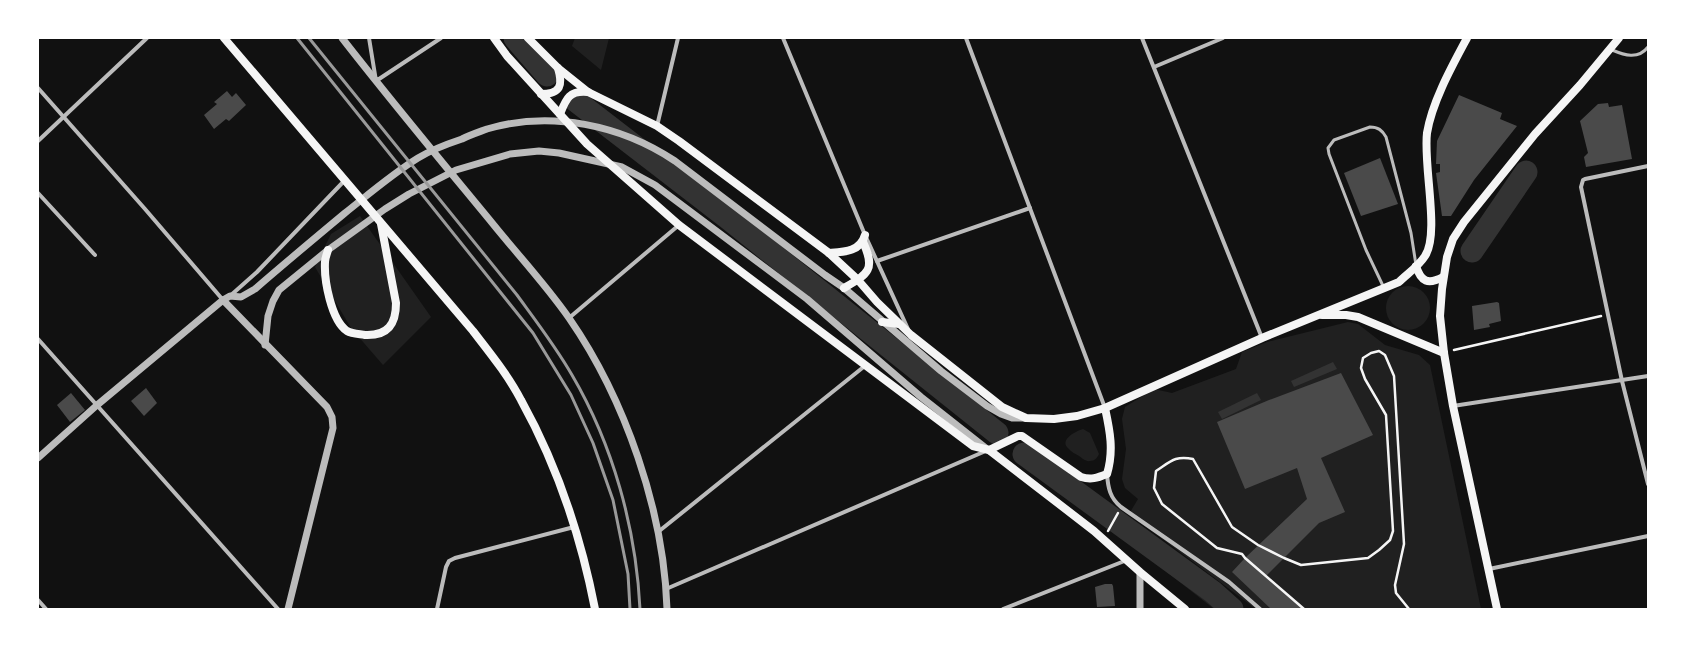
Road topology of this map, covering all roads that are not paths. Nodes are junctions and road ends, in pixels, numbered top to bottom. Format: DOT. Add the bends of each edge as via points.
graph roads {
  1 [pos="147,38"];
  2 [pos="224,38"];
  3 [pos="342,38"];
  4 [pos="369,38"];
  5 [pos="441,38"];
  6 [pos="494,38"];
  7 [pos="528,38"];
  8 [pos="678,38"];
  9 [pos="783,38"];
  10 [pos="966,38"];
  11 [pos="1142,38"];
  12 [pos="1223,38"];
  13 [pos="1467,38"];
  14 [pos="1619,38"];
  15 [pos="1648,47"];
  16 [pos="1610,49"];
  17 [pos="1154,67"];
  18 [pos="558,68"];
  19 [pos="376,82"];
  20 [pos="38,88"];
  21 [pos="588,92"];
  22 [pos="541,94"];
  23 [pos="560,114"];
  24 [pos="63,116"];
  25 [pos="656,126"];
  26 [pos="38,141"];
  27 [pos="1648,166"];
  28 [pos="345,179"];
  29 [pos="38,193"];
  30 [pos="1030,208"];
  31 [pos="381,223"];
  32 [pos="679,225"];
  33 [pos="864,239"];
  34 [pos="328,250"];
  35 [pos="829,253"];
  36 [pos="95,255"];
  37 [pos="877,261"];
  38 [pos="1416,266"];
  39 [pos="1443,277"];
  40 [pos="858,280"];
  41 [pos="844,288"];
  42 [pos="1384,288"];
  43 [pos="227,298"];
  44 [pos="1318,315"];
  45 [pos="569,318"];
  46 [pos="882,322"];
  47 [pos="899,324"];
  48 [pos="911,335"];
  49 [pos="1262,338"];
  50 [pos="38,339"];
  51 [pos="265,345"];
  52 [pos="1444,353"];
  53 [pos="866,364"];
  54 [pos="1648,376"];
  55 [pos="1622,381"];
  56 [pos="96,406"];
  57 [pos="1453,406"];
  58 [pos="1105,408"];
  59 [pos="1026,418"];
  60 [pos="988,450"];
  61 [pos="38,458"];
  62 [pos="1107,474"];
  63 [pos="1648,484"];
  64 [pos="575,527"];
  65 [pos="658,532"];
  66 [pos="1648,536"];
  67 [pos="1127,560"];
  68 [pos="1489,569"];
  69 [pos="1140,572"];
  70 [pos="666,589"];
  71 [pos="38,600"];
  72 [pos="1019,603"];
  73 [pos="46,609"];
  74 [pos="278,609"];
  75 [pos="288,609"];
  76 [pos="437,609"];
  77 [pos="595,609"];
  78 [pos="667,609"];
  79 [pos="1003,609"];
  80 [pos="1020,609"];
  81 [pos="1140,609"];
  82 [pos="1185,609"];
  83 [pos="1260,609"];
  84 [pos="1498,609"];
  1 -- 24 [label="street"];
  2 -- 28 [label="main road"];
  3 -- 19 [label="street"];
  4 -- 19 [label="street"];
  5 -- 19 [label="street"];
  6 -- 22 [label="main road"];
  7 -- 18 [label="main road"];
  8 -- 25 [label="street"];
  9 -- 33 [label="street"];
  10 -- 30 [label="street"];
  11 -- 17 [label="street"];
  12 -- 17 [label="street"];
  13 -- 38 [label="main road" via="1430,119 1426,168 1432,232 1425,256"];
  14 -- 16 [label="main road"];
  15 -- 16 [label="lane" via="1636,55 1626,56"];
  16 -- 39 [label="main road" via="1535,134 1464,222 1453,240"];
  17 -- 49 [label="street"];
  18 -- 21 [label="main road"];
  18 -- 22 [label="main road" via="560,86 549,94"];
  19 -- 45 [label="street"];
  20 -- 24 [label="street"];
  21 -- 23 [label="main road" via="576,92 571,95"];
  21 -- 25 [label="main road"];
  22 -- 23 [label="main road"];
  23 -- 32 [label="main road" via="609,164"];
  24 -- 26 [label="street"];
  24 -- 43 [label="street"];
  25 -- 35 [label="main road"];
  27 -- 55 [label="street" via="1585,179 1581,184"];
  28 -- 31 [label="main road"];
  28 -- 43 [label="street" via="257,272"];
  29 -- 36 [label="street"];
  30 -- 37 [label="street"];
  30 -- 58 [label="street"];
  31 -- 34 [label="main road" via="396,303 396,315 392,325 384,332 373,335 359,334 342,325 332,307 326,283 325,260"];
  31 -- 64 [label="main road" via="500,366 521,400 550,461"];
  32 -- 45 [label="street"];
  32 -- 53 [label="main road"];
  33 -- 35 [label="main road" via="851,250"];
  33 -- 37 [label="street"];
  33 -- 40 [label="main road" via="870,264"];
  34 -- 51 [label="street" via="279,290 268,316"];
  34 -- 60 [label="street" via="409,194 456,170 510,154 559,152 622,167 675,199 807,299 921,397"];
  35 -- 40 [label="main road"];
  37 -- 48 [label="street"];
  38 -- 39 [label="main road" via="1419,275 1426,281 1432,282"];
  38 -- 42 [label="main road" via="1399,282"];
  38 -- 42 [label="lane" via="1411,233 1386,137 1376,127 1370,127 1334,140 1330,143 1328,154"];
  39 -- 52 [label="main road" via="1440,316"];
  40 -- 41 [label="main road"];
  40 -- 47 [label="main road"];
  41 -- 43 [label="street" via="655,147 599,127 542,121 488,129 418,158 388,178 255,289 242,297"];
  41 -- 46 [label="street"];
  42 -- 44 [label="main road"];
  43 -- 51 [label="street"];
  43 -- 56 [label="street"];
  44 -- 49 [label="main road"];
  44 -- 52 [label="main road" via="1358,317"];
  45 -- 65 [label="street" via="603,376 625,424 639,458"];
  46 -- 47 [label="main road"];
  46 -- 59 [label="street" via="987,406 1012,418"];
  47 -- 48 [label="main road"];
  48 -- 59 [label="main road" via="1002,407"];
  49 -- 58 [label="main road"];
  50 -- 56 [label="street"];
  51 -- 75 [label="street" via="327,407 332,417 333,428"];
  52 -- 57 [label="main road"];
  53 -- 60 [label="main road" via="974,446"];
  53 -- 65 [label="street"];
  54 -- 55 [label="street"];
  55 -- 57 [label="street"];
  55 -- 63 [label="street"];
  56 -- 61 [label="street"];
  56 -- 74 [label="street"];
  57 -- 68 [label="main road"];
  58 -- 59 [label="main road" via="1054,420"];
  58 -- 62 [label="main road" via="1112,443"];
  60 -- 62 [label="main road" via="1022,436 1081,477 1089,480"];
  60 -- 67 [label="main road" via="1104,539"];
  60 -- 70 [label="street"];
  62 -- 83 [label="street" via="1115,502 1229,582"];
  64 -- 76 [label="street" via="449,561"];
  64 -- 77 [label="main road"];
  65 -- 70 [label="street"];
  66 -- 68 [label="street"];
  67 -- 69 [label="main road"];
  67 -- 72 [label="street"];
  68 -- 84 [label="main road"];
  69 -- 81 [label="street"];
  69 -- 82 [label="main road"];
  70 -- 78 [label="street"];
  71 -- 73 [label="street"];
  72 -- 79 [label="street"];
  72 -- 80 [label="street"];
}
